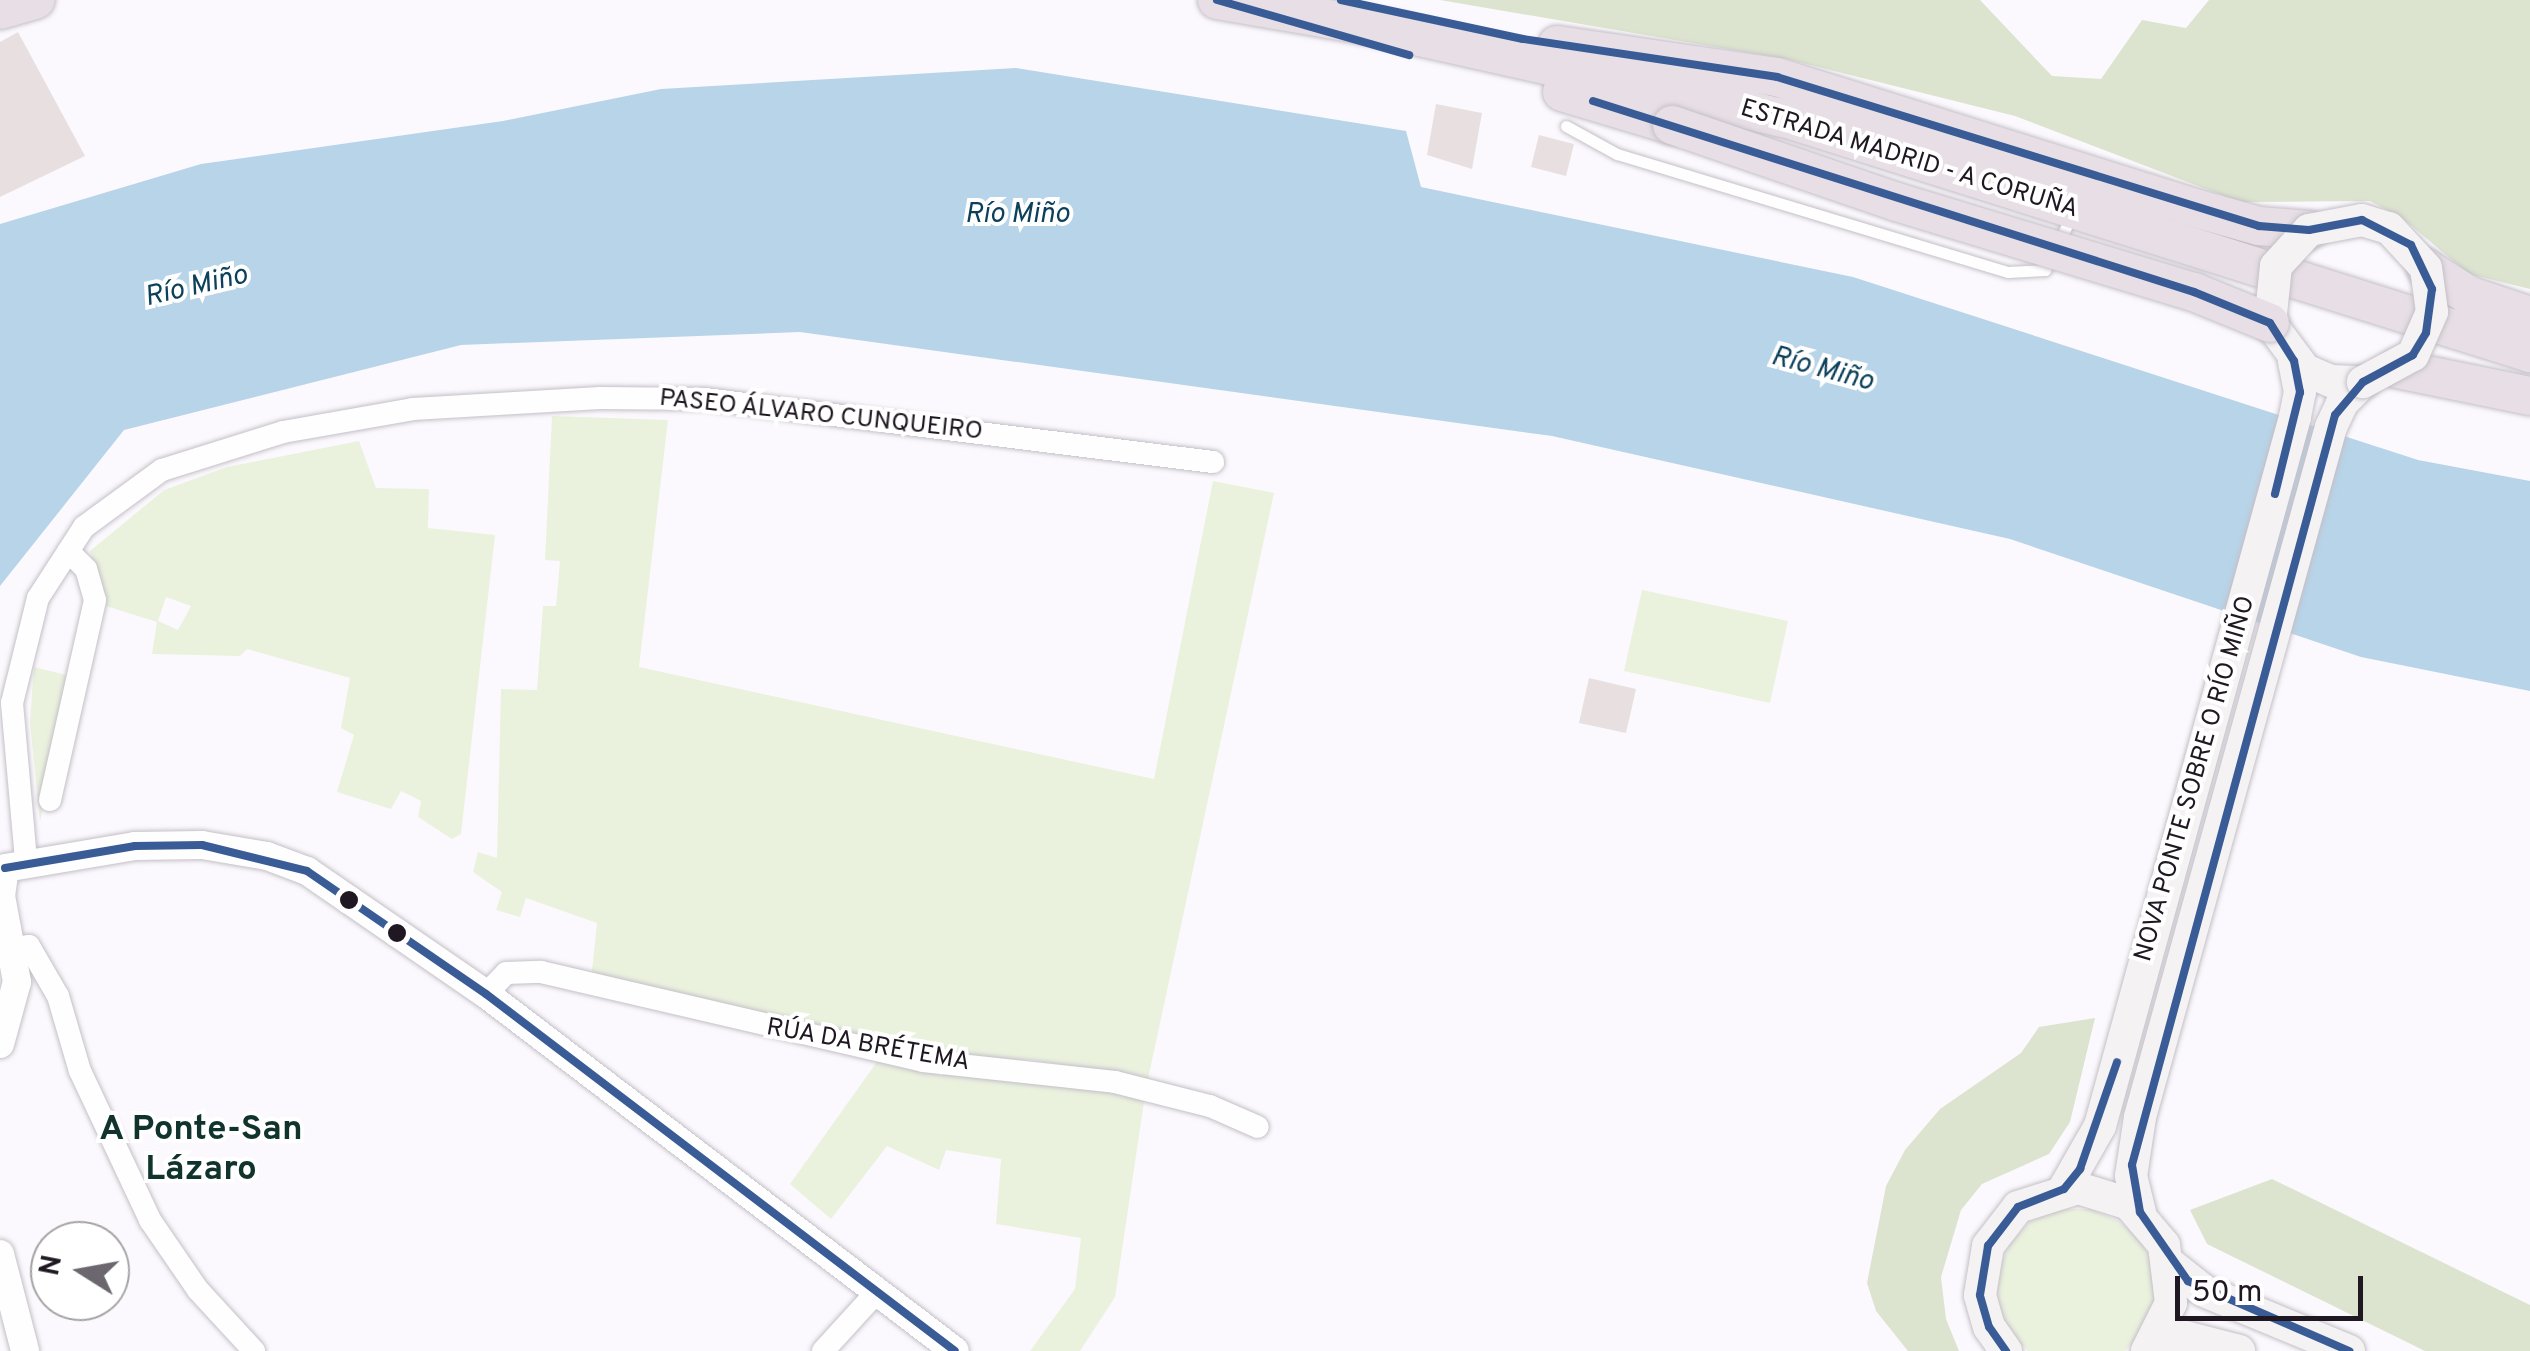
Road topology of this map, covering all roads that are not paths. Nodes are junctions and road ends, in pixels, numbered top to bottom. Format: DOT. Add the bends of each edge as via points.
graph roads {
  1 [pos="36,0"];
  2 [pos="1341,0"];
  3 [pos="1224,1"];
  4 [pos="0,10"];
  5 [pos="1566,126"];
  6 [pos="2075,209"];
  7 [pos="2309,230"];
  8 [pos="2426,268"];
  9 [pos="2530,316"];
  10 [pos="2270,324"];
  11 [pos="2530,353"];
  12 [pos="2294,361"];
  13 [pos="2380,376"];
  14 [pos="2530,396"];
  15 [pos="1213,462"];
  16 [pos="68,551"];
  17 [pos="50,800"];
  18 [pos="16,864"];
  19 [pos="16,948"];
  20 [pos="486,994"];
  21 [pos="0,1044"];
  22 [pos="1258,1127"];
  23 [pos="2064,1189"];
  24 [pos="2140,1212"];
  25 [pos="0,1254"];
  26 [pos="2170,1264"];
  27 [pos="876,1292"];
  28 [pos="2152,1345"];
  29 [pos="24,1351"];
  30 [pos="254,1351"];
  31 [pos="823,1351"];
  32 [pos="955,1351"];
  33 [pos="2006,1351"];
  34 [pos="2238,1351"];
  35 [pos="2349,1351"];
  1 -- 4 [label="highway"];
  2 -- 7 [label="highway" via="1538,42 1777,77 2195,208 2259,226"];
  3 -- 6 [label="highway, ESTRADA MADRID - A CORUÑA" via="1380,28 1784,118"];
  3 -- 10 [label="highway, bridge" via="1672,125 2194,292"];
  5 -- 6 [label="lane" via="1617,154 2008,272 2045,270"];
  6 -- 11 [label="highway, ESTRADA MADRID - A CORUÑA"];
  7 -- 8 [label="main road, bridge" via="2335,220 2389,228"];
  7 -- 10 [label="main road, bridge" via="2276,266"];
  8 -- 9 [label="highway" via="2468,295"];
  8 -- 13 [label="main road, bridge" via="2432,312 2426,333"];
  10 -- 12 [label="main road"];
  12 -- 13 [label="main road" via="2331,381"];
  12 -- 23 [label="main road, NOVA PONTE SOBRE O RÍO MIÑO" via="2296,417 2105,1106 2094,1144"];
  13 -- 14 [label="highway"];
  13 -- 24 [label="main road, NOVA PONTE SOBRE O RÍO MIÑO" via="2342,403 2331,427 2140,1117 2131,1176"];
  15 -- 16 [label="street, PASEO ÁLVARO CUNQUEIRO" via="704,399 413,409 284,432 162,470 84,526"];
  16 -- 17 [label="street" via="86,569 94,600"];
  16 -- 18 [label="street, PASEO ÁLVARO CUNQUEIRO" via="38,598 12,703"];
  18 -- 19 [label="street" via="1,896"];
  18 -- 20 [label="street" via="202,845 267,856 308,870"];
  19 -- 21 [label="street" via="17,982"];
  19 -- 30 [label="street" via="28,946 58,996 80,1072 150,1220 198,1290"];
  20 -- 22 [label="street, RÚA DA BRÉTEMA" via="506,973 541,972 922,1061 1115,1082 1210,1106"];
  20 -- 27 [label="street"];
  23 -- 24 [label="main road" via="2104,1192"];
  23 -- 33 [label="main road" via="2018,1207 1988,1246 1980,1296 1989,1328"];
  24 -- 26 [label="main road"];
  25 -- 29 [label="street"];
  26 -- 28 [label="main road" via="2171,1303"];
  26 -- 35 [label="main road" via="2204,1291"];
  27 -- 31 [label="street"];
  27 -- 32 [label="street"];
  28 -- 34 [label="main road" via="2185,1337"];
}
